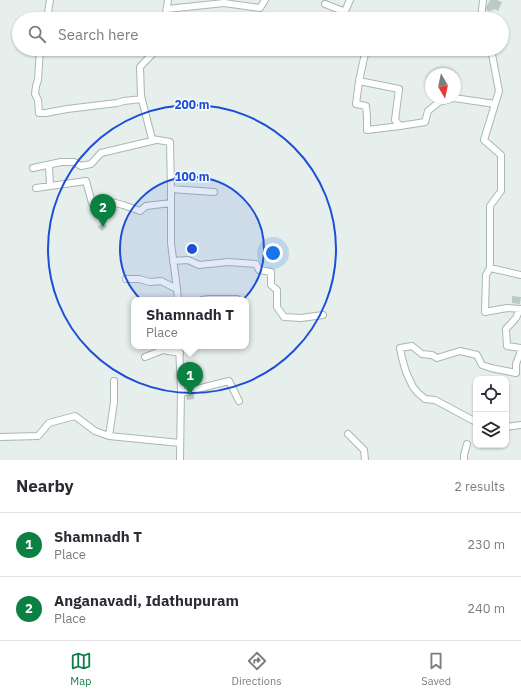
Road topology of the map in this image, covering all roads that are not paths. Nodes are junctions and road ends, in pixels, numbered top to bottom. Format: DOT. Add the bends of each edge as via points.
graph roads {
  1 [pos="50,0"];
  2 [pos="168,0"];
  3 [pos="265,0"];
  4 [pos="350,0"];
  5 [pos="483,0"];
  6 [pos="325,4"];
  7 [pos="167,9"];
  8 [pos="49,12"];
  9 [pos="167,12"];
  10 [pos="482,12"];
  11 [pos="40,56"];
  12 [pos="150,56"];
  13 [pos="364,56"];
  14 [pos="492,56"];
  15 [pos="359,81"];
  16 [pos="142,99"];
  17 [pos="461,99"];
  18 [pos="437,104"];
  19 [pos="495,104"];
  20 [pos="400,126"];
  21 [pos="157,140"];
  22 [pos="49,165"];
  23 [pos="33,168"];
  24 [pos="50,186"];
  25 [pos="36,188"];
  26 [pos="171,189"];
  27 [pos="214,192"];
  28 [pos="171,203"];
  29 [pos="173,261"];
  30 [pos="490,268"];
  31 [pos="521,275"];
  32 [pos="126,279"];
  33 [pos="177,289"];
  34 [pos="178,297"];
  35 [pos="520,309"];
  36 [pos="323,315"];
  37 [pos="179,349"];
  38 [pos="521,350"];
  39 [pos="145,357"];
  40 [pos="114,382"];
  41 [pos="181,393"];
  42 [pos="239,401"];
  43 [pos="473,420"];
  44 [pos="521,425"];
  45 [pos="509,427"];
  46 [pos="348,434"];
  47 [pos="0,436"];
  48 [pos="109,436"];
  49 [pos="180,443"];
  50 [pos="467,444"];
  51 [pos="180,460"];
  52 [pos="366,460"];
  53 [pos="464,460"];
  1 -- 8 [label="street"];
  2 -- 7 [label="street"];
  3 -- 7 [label="street" via="260,8 224,3"];
  4 -- 6 [label="street" via="342,12"];
  5 -- 10 [label="street"];
  7 -- 9 [label="street"];
  11 -- 16 [label="street" via="35,94 39,113"];
  12 -- 16 [label="street" via="140,67"];
  13 -- 15 [label="street"];
  14 -- 19 [label="street" via="499,91"];
  15 -- 20 [label="street" via="399,89 395,120"];
  15 -- 20 [label="street" via="356,104 366,106 367,130"];
  16 -- 21 [label="street" via="152,139"];
  17 -- 19 [label="street"];
  18 -- 20 [label="street" via="428,111 425,122"];
  19 -- 30 [label="street" via="484,140 501,155 501,191 490,206"];
  21 -- 22 [label="street" via="101,153 91,164 82,166 74,162 61,162"];
  21 -- 26 [label="street" via="170,142"];
  22 -- 23 [label="street"];
  22 -- 24 [label="street"];
  24 -- 25 [label="street"];
  24 -- 28 [label="street" via="86,181 92,203 108,201 140,211 146,206"];
  26 -- 27 [label="street"];
  26 -- 28 [label="street"];
  28 -- 29 [label="street"];
  29 -- 33 [label="street"];
  29 -- 36 [label="street" via="188,260 199,265 228,262 256,264 259,270 271,272 270,285 277,290 277,306 284,317"];
  30 -- 31 [label="street"];
  30 -- 35 [label="street" via="486,275 485,312 507,308"];
  32 -- 33 [label="street" via="161,281"];
  33 -- 34 [label="street"];
  35 -- 38 [label="street" via="506,329 507,346"];
  37 -- 39 [label="street" via="163,350"];
  37 -- 41 [label="street"];
  38 -- 43 [label="street" via="516,373 482,365 477,355 460,351 437,358 422,354 412,346 400,348 406,372 417,392 425,399 435,400"];
  40 -- 48 [label="street"];
  41 -- 42 [label="street" via="229,381"];
  41 -- 49 [label="street"];
  44 -- 45 [label="street"];
  46 -- 52 [label="street" via="364,450"];
  47 -- 48 [label="street" via="38,436 49,423 75,416 95,431"];
  48 -- 49 [label="street"];
  49 -- 51 [label="street"];
  50 -- 53 [label="street"];
}
